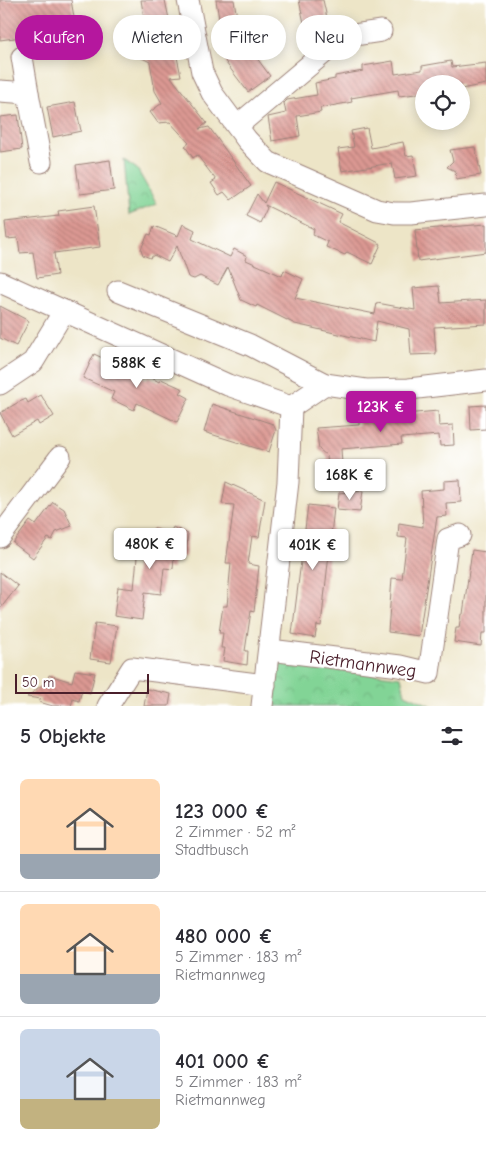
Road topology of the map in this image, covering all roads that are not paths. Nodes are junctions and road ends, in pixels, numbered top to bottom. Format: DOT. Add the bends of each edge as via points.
graph roads {
  1 [pos="188,0"];
  2 [pos="381,31"];
  3 [pos="22,60"];
  4 [pos="0,91"];
  5 [pos="28,93"];
  6 [pos="237,126"];
  7 [pos="41,162"];
  8 [pos="486,205"];
  9 [pos="0,282"];
  10 [pos="118,291"];
  11 [pos="64,311"];
  12 [pos="486,380"];
  13 [pos="0,384"];
  14 [pos="325,384"];
  15 [pos="291,406"];
  16 [pos="60,457"];
  17 [pos="460,535"];
  18 [pos="0,537"];
  19 [pos="270,650"];
  20 [pos="264,696"];
  21 [pos="108,706"];
  1 -- 6 [label="street" via="202,72 212,93"];
  2 -- 6 [label="street" via="354,35 330,47"];
  3 -- 5 [label="street"];
  4 -- 5 [label="street"];
  5 -- 7 [label="street"];
  6 -- 8 [label="street" via="268,162 377,210 411,213"];
  9 -- 11 [label="street"];
  10 -- 14 [label="street" via="250,345"];
  11 -- 13 [label="street" via="33,362"];
  11 -- 15 [label="street" via="228,385"];
  12 -- 14 [label="street" via="409,389 366,390"];
  14 -- 15 [label="street"];
  15 -- 19 [label="street" via="288,482"];
  16 -- 18 [label="street"];
  17 -- 19 [label="street, Rietmannweg" via="448,539 429,673 400,666"];
  19 -- 20 [label="street"];
  20 -- 21 [label="street" via="132,668"];
}
